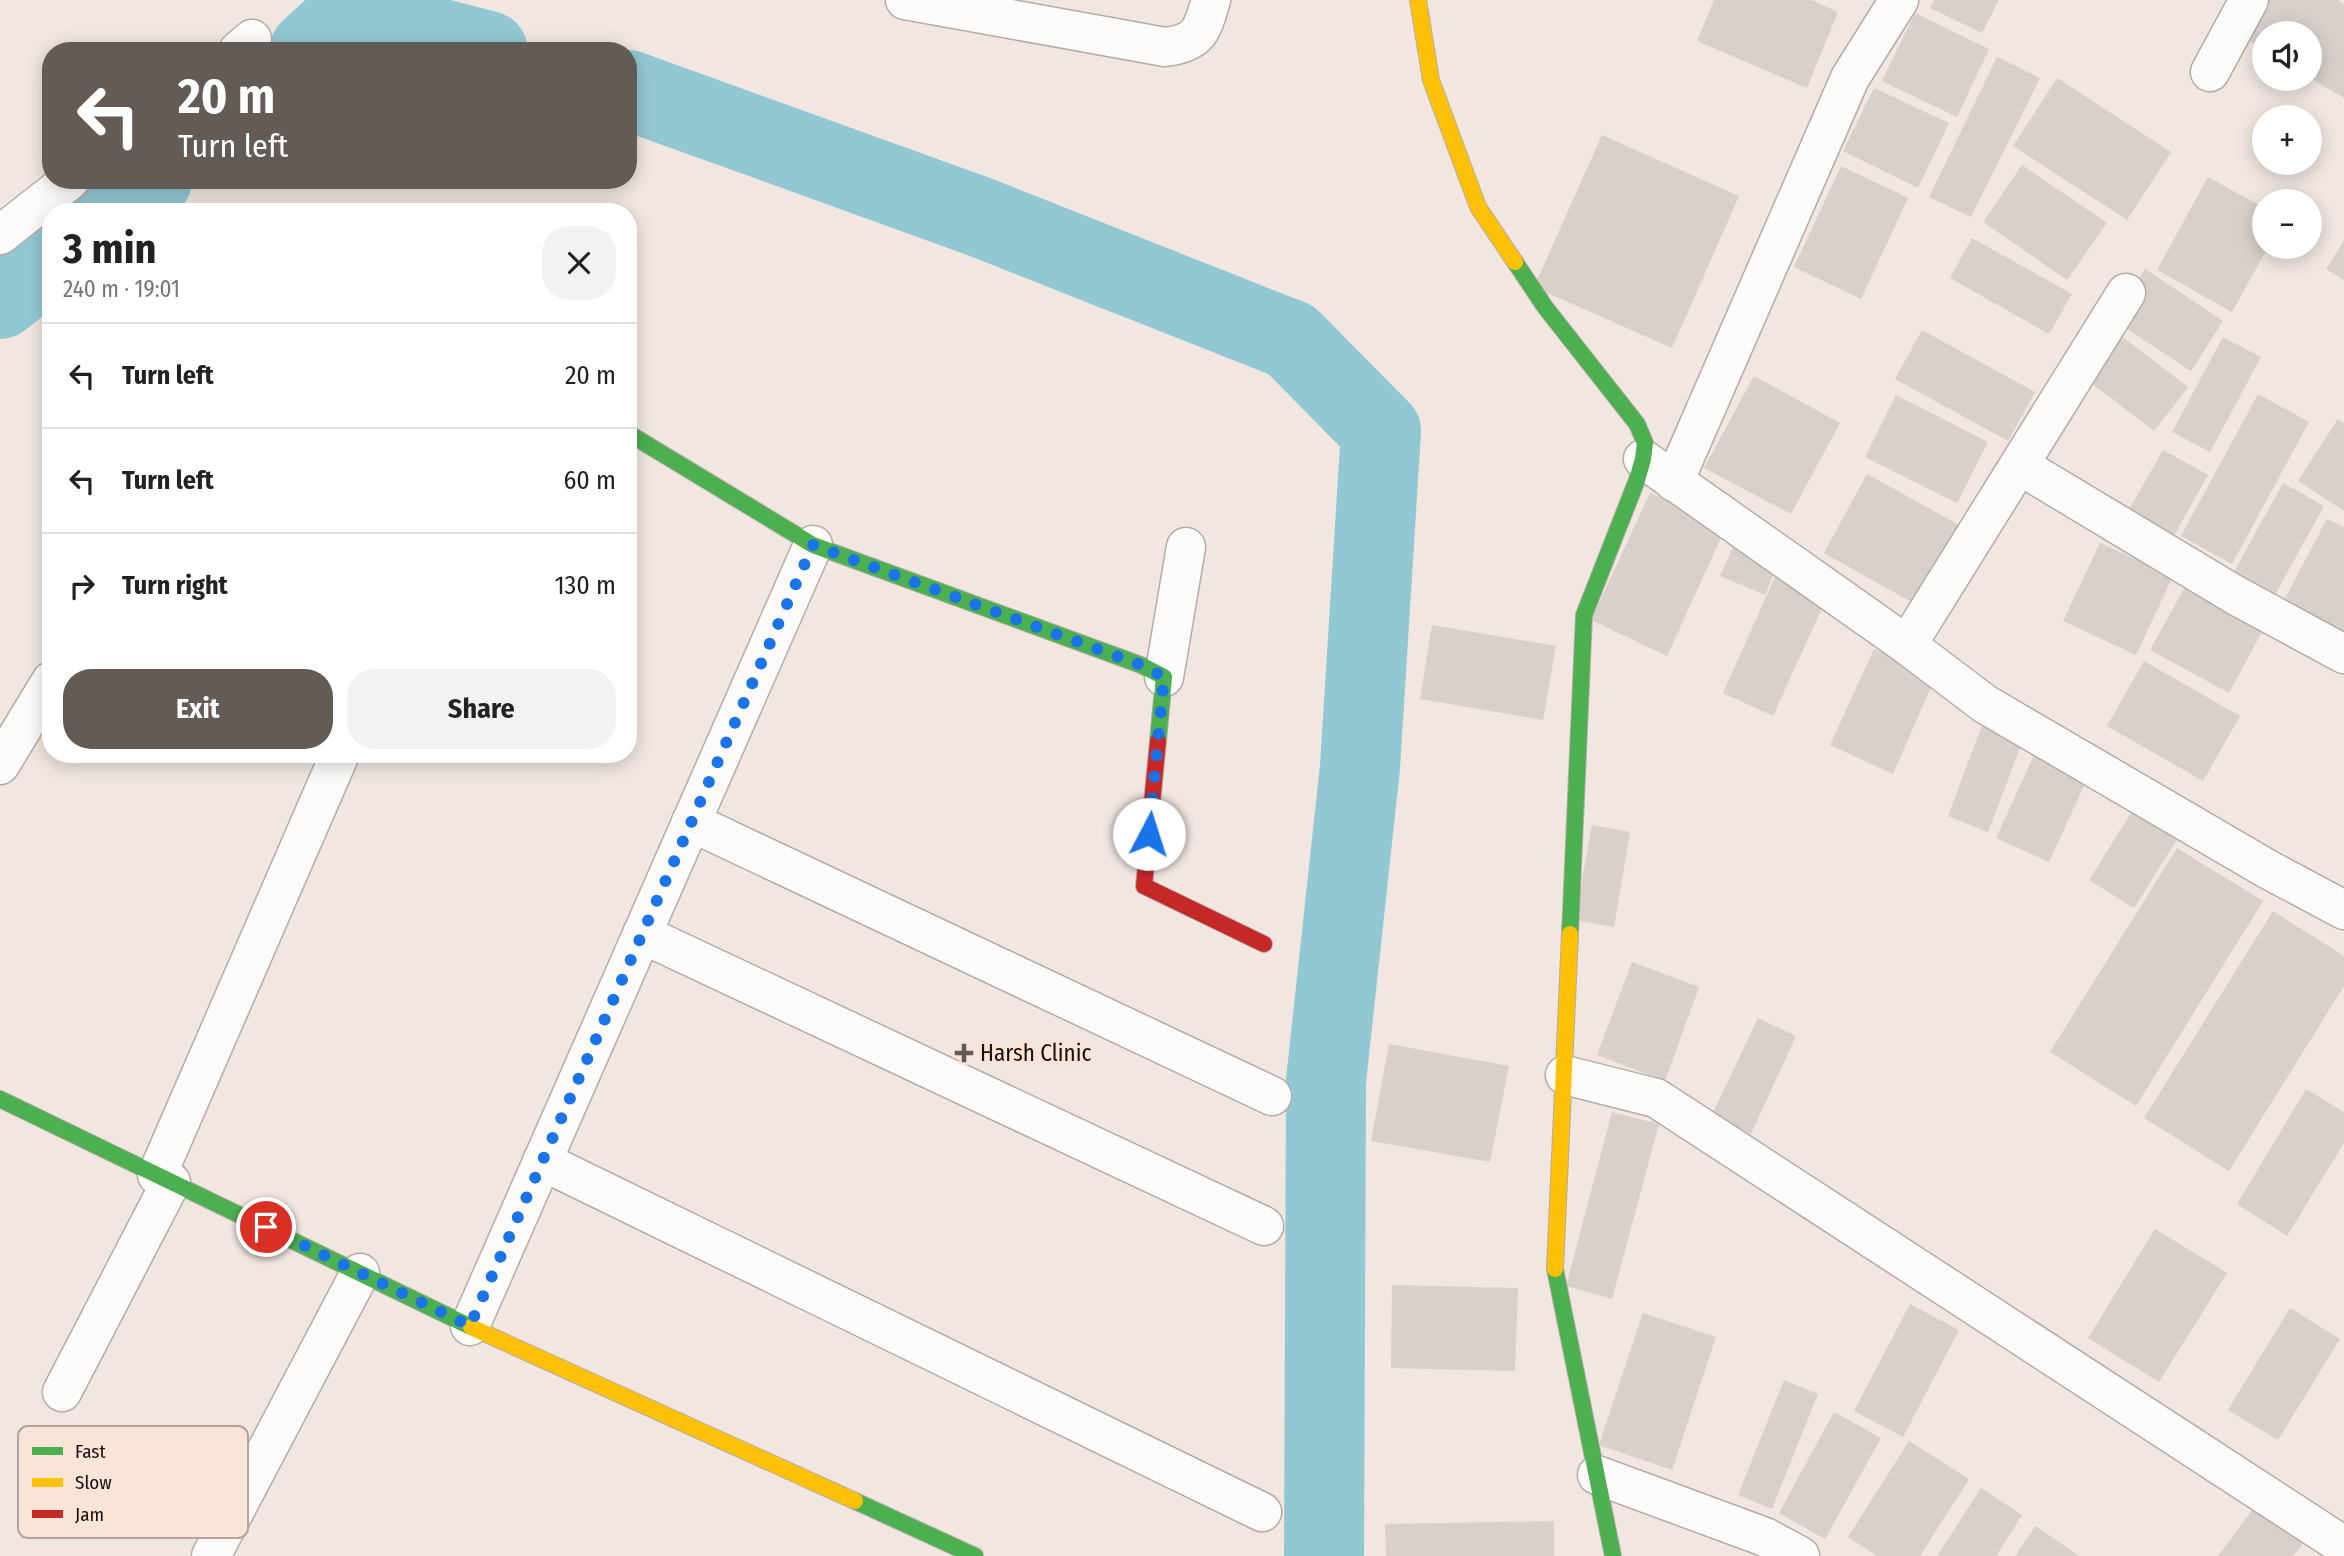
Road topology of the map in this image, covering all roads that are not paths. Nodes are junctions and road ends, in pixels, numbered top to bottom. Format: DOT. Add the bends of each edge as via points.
graph roads {
  1 [pos="905,0"];
  2 [pos="1211,0"];
  3 [pos="1418,0"];
  4 [pos="1899,0"];
  5 [pos="2249,0"];
  6 [pos="2210,72"];
  7 [pos="59,189"];
  8 [pos="0,235"];
  9 [pos="2126,293"];
  10 [pos="637,438"];
  11 [pos="1643,458"];
  12 [pos="2019,465"];
  13 [pos="1674,482"];
  14 [pos="813,545"];
  15 [pos="1186,547"];
  16 [pos="1907,645"];
  17 [pos="2344,654"];
  18 [pos="1164,677"];
  19 [pos="42,696"];
  20 [pos="336,763"];
  21 [pos="0,765"];
  22 [pos="691,822"];
  23 [pos="2344,910"];
  24 [pos="642,934"];
  25 [pos="1264,944"];
  26 [pos="1565,1075"];
  27 [pos="1272,1096"];
  28 [pos="0,1099"];
  29 [pos="542,1161"];
  30 [pos="164,1178"];
  31 [pos="1264,1226"];
  32 [pos="360,1273"];
  33 [pos="470,1326"];
  34 [pos="62,1392"];
  35 [pos="1597,1475"];
  36 [pos="248,1487"];
  37 [pos="1262,1512"];
  38 [pos="221,1538"];
  39 [pos="2344,1546"];
  40 [pos="212,1556"];
  41 [pos="975,1556"];
  42 [pos="1613,1556"];
  43 [pos="1800,1556"];
  1 -- 2 [label="street" via="1165,47 1194,38"];
  3 -- 11 [label="street" via="1432,80 1478,207 1545,307 1637,424 1645,443"];
  4 -- 13 [label="street" via="1850,78"];
  5 -- 6 [label="street"];
  7 -- 8 [label="street"];
  9 -- 12 [label="street"];
  10 -- 14 [label="street"];
  11 -- 13 [label="street"];
  11 -- 26 [label="street" via="1584,615"];
  12 -- 16 [label="street"];
  12 -- 17 [label="street" via="2235,595"];
  13 -- 16 [label="street"];
  14 -- 18 [label="street"];
  14 -- 22 [label="street"];
  15 -- 18 [label="street"];
  16 -- 23 [label="street" via="1985,704"];
  18 -- 25 [label="street" via="1144,886"];
  19 -- 21 [label="street"];
  20 -- 30 [label="street"];
  22 -- 24 [label="street"];
  22 -- 27 [label="street"];
  24 -- 29 [label="street"];
  24 -- 31 [label="street"];
  26 -- 35 [label="street" via="1555,1273"];
  26 -- 39 [label="street" via="1656,1098"];
  28 -- 30 [label="street"];
  29 -- 33 [label="street"];
  29 -- 37 [label="street"];
  30 -- 32 [label="street"];
  30 -- 34 [label="street"];
  32 -- 33 [label="street"];
  32 -- 36 [label="street"];
  33 -- 41 [label="street"];
  35 -- 42 [label="street"];
  35 -- 43 [label="street" via="1765,1537"];
  38 -- 40 [label="street"];
}
